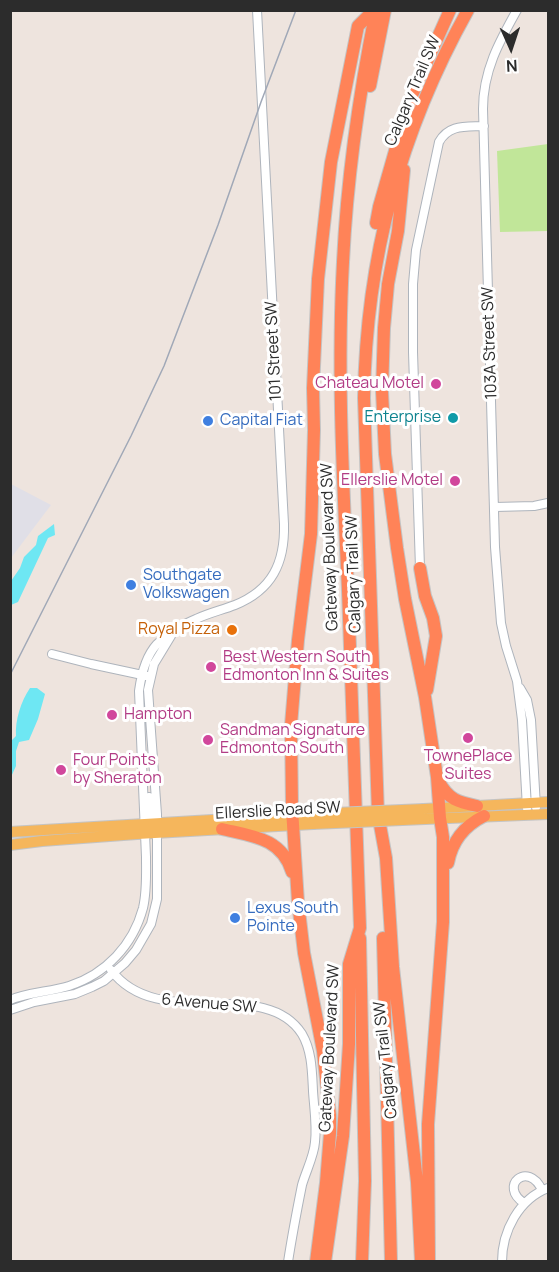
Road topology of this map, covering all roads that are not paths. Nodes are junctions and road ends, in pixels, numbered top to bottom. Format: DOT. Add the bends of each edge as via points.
graph roads {
  1 [pos="257,10"];
  2 [pos="375,10"];
  3 [pos="385,10"];
  4 [pos="450,10"];
  5 [pos="468,10"];
  6 [pos="517,10"];
  7 [pos="484,126"];
  8 [pos="407,145"];
  9 [pos="341,296"];
  10 [pos="364,364"];
  11 [pos="549,502"];
  12 [pos="495,507"];
  13 [pos="420,568"];
  14 [pos="52,654"];
  15 [pos="146,676"];
  16 [pos="517,681"];
  17 [pos="427,706"];
  18 [pos="437,777"];
  19 [pos="535,785"];
  20 [pos="549,801"];
  21 [pos="532,808"];
  22 [pos="480,811"];
  23 [pos="440,813"];
  24 [pos="378,814"];
  25 [pos="549,814"];
  26 [pos="293,820"];
  27 [pos="151,828"];
  28 [pos="222,829"];
  29 [pos="10,832"];
  30 [pos="10,845"];
  31 [pos="298,902"];
  32 [pos="443,906"];
  33 [pos="360,928"];
  34 [pos="107,965"];
  35 [pos="113,973"];
  36 [pos="10,1000"];
  37 [pos="10,1010"];
  38 [pos="545,1189"];
  39 [pos="524,1203"];
  40 [pos="515,1217"];
  41 [pos="524,1223"];
  42 [pos="288,1262"];
  43 [pos="316,1262"];
  44 [pos="325,1262"];
  45 [pos="362,1262"];
  46 [pos="391,1262"];
  47 [pos="421,1262"];
  48 [pos="429,1262"];
  49 [pos="502,1262"];
  1 -- 15 [label="street, 101 Street SW" via="283,549 274,574 257,592 175,631"];
  2 -- 9 [label="highway, Gateway Boulevard SW" via="351,157"];
  2 -- 26 [label="highway" via="358,26 331,162 318,279 311,534 291,725"];
  3 -- 9 [label="highway" via="367,102 347,275"];
  4 -- 10 [label="highway" via="412,95 379,207 364,318"];
  5 -- 8 [label="highway, Calgary Trail SW" via="443,57"];
  6 -- 7 [label="street, 103A Street SW" via="489,69 483,101"];
  7 -- 12 [label="street, 103A Street SW"];
  7 -- 13 [label="street" via="456,128 442,135 416,250 413,340"];
  8 -- 10 [label="highway, Calgary Trail SW" via="379,245"];
  8 -- 17 [label="highway" via="384,328 383,423 400,574"];
  9 -- 33 [label="highway, Gateway Boulevard SW"];
  10 -- 24 [label="highway, Calgary Trail SW"];
  11 -- 12 [label="street"];
  12 -- 16 [label="street, 103A Street SW" via="500,616"];
  13 -- 17 [label="highway" via="436,636"];
  14 -- 15 [label="street"];
  15 -- 27 [label="street, 101 Street SW" via="155,775"];
  15 -- 27 [label="street, 101 Street SW" via="140,691 142,762"];
  16 -- 19 [label="street, 103A Street SW" via="530,712"];
  16 -- 21 [label="street, 103A Street SW"];
  17 -- 18 [label="highway"];
  18 -- 22 [label="highway" via="450,797"];
  18 -- 23 [label="highway"];
  19 -- 20 [label="street"];
  19 -- 21 [label="street, 103A Street SW"];
  20 -- 21 [label="main road, Ellerslie Road SW"];
  21 -- 22 [label="main road, Ellerslie Road SW"];
  21 -- 25 [label="main road, Ellerslie Road SW"];
  22 -- 23 [label="main road, Ellerslie Road SW"];
  22 -- 32 [label="highway" via="450,852"];
  23 -- 26 [label="main road, Ellerslie Road SW, bridge"];
  23 -- 32 [label="highway"];
  24 -- 46 [label="highway"];
  24 -- 47 [label="highway, Calgary Trail SW" via="386,858"];
  26 -- 27 [label="main road, Ellerslie Road SW"];
  26 -- 28 [label="main road, Ellerslie Road SW"];
  26 -- 31 [label="highway"];
  27 -- 28 [label="main road, Ellerslie Road SW"];
  27 -- 29 [label="main road, Ellerslie Road SW"];
  27 -- 30 [label="main road, Ellerslie Road SW"];
  27 -- 34 [label="street" via="143,907 133,933"];
  27 -- 35 [label="street" via="157,899 151,924 136,950"];
  28 -- 31 [label="highway" via="257,837 280,850 290,864"];
  31 -- 43 [label="highway" via="330,1115"];
  32 -- 48 [label="highway" via="428,1124"];
  33 -- 44 [label="highway, Gateway Boulevard SW" via="349,964 343,1136"];
  33 -- 45 [label="highway"];
  34 -- 35 [label="street, 6 Avenue SW"];
  34 -- 36 [label="street" via="76,983"];
  35 -- 37 [label="street" via="83,991"];
  35 -- 42 [label="street, 6 Avenue SW" via="131,989 159,1000 270,1010 301,1033 311,1061 315,1139"];
  38 -- 39 [label="street"];
  38 -- 39 [label="street" via="532,1177 518,1179 513,1190"];
  39 -- 40 [label="street"];
  40 -- 41 [label="street"];
  40 -- 49 [label="street" via="505,1238"];
}
